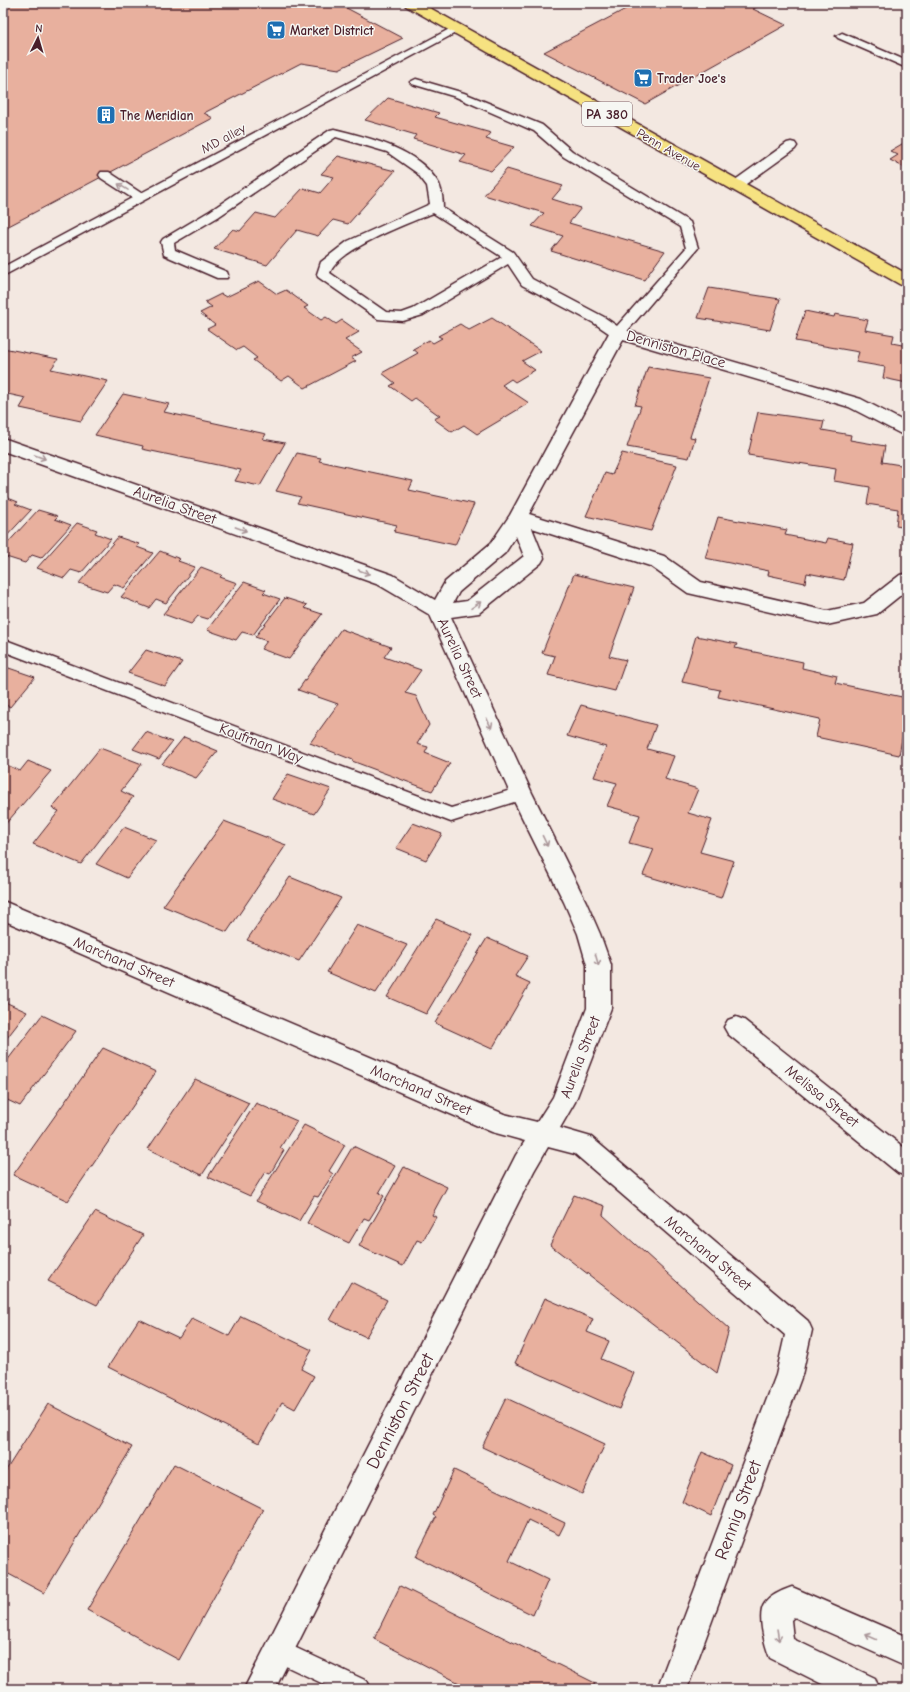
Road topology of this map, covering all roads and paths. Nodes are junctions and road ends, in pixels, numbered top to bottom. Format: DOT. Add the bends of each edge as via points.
graph roads {
  1 [pos="411,3"];
  2 [pos="456,28"];
  3 [pos="842,36"];
  4 [pos="907,65"];
  5 [pos="416,82"];
  6 [pos="790,146"];
  7 [pos="105,175"];
  8 [pos="735,186"];
  9 [pos="141,198"];
  10 [pos="437,206"];
  11 [pos="510,258"];
  12 [pos="3,272"];
  13 [pos="222,275"];
  14 [pos="907,281"];
  15 [pos="618,333"];
  16 [pos="907,431"];
  17 [pos="3,444"];
  18 [pos="518,517"];
  19 [pos="907,580"];
  20 [pos="438,611"];
  21 [pos="3,645"];
  22 [pos="521,793"];
  23 [pos="3,910"];
  24 [pos="736,1027"];
  25 [pos="544,1135"];
  26 [pos="907,1165"];
  27 [pos="799,1330"];
  28 [pos="279,1651"];
  29 [pos="907,1652"];
  30 [pos="259,1689"];
  31 [pos="358,1689"];
  32 [pos="672,1689"];
  33 [pos="864,1689"];
  1 -- 2 [label="main road, Penn Avenue / PA 380"];
  2 -- 8 [label="main road, Penn Avenue / PA 380"];
  2 -- 9 [label="lane, MD alley"];
  3 -- 4 [label="lane"];
  5 -- 15 [label="lane" via="460,95 538,128 568,154 686,225 692,248"];
  6 -- 8 [label="lane"];
  9 -- 7 [label="lane, one-way"];
  8 -- 14 [label="main road, Penn Avenue / PA 380"];
  9 -- 12 [label="lane, MD alley"];
  10 -- 11 [label="lane" via="437,210 485,239"];
  10 -- 11 [label="lane" via="352,244 326,265 323,274 383,316 403,317 418,312"];
  10 -- 13 [label="lane" via="433,185 420,170 392,149 334,133 214,214 167,242 169,252"];
  11 -- 15 [label="lane" via="526,282"];
  15 -- 16 [label="street, Denniston Place" via="855,403"];
  15 -- 18 [label="street, Denniston Place"];
  17 -- 20 [label="street, Aurelia Street, one-way" via="386,580"];
  18 -- 19 [label="street" via="657,561 695,588 827,618 870,609"];
  18 -- 20 [label="street, Denniston Place" via="498,548 452,587"];
  20 -- 18 [label="street, one-way" via="472,608 534,558"];
  20 -- 22 [label="street, Aurelia Street, one-way"];
  21 -- 22 [label="lane, Kaufman Way" via="451,815"];
  22 -- 25 [label="street, Aurelia Street, one-way" via="578,909 599,965 599,1008 563,1102"];
  23 -- 25 [label="street, Marchand Street" via="501,1124"];
  24 -- 26 [label="street, Melissa Street"];
  25 -- 27 [label="street, Marchand Street" via="582,1145"];
  25 -- 28 [label="street, Denniston Street" via="525,1163"];
  27 -- 32 [label="street, Rennig Street" via="789,1375"];
  28 -- 30 [label="street, Denniston Street"];
  28 -- 31 [label="lane"];
  29 -- 33 [label="street, one-way" via="792,1601 775,1613 780,1648"];
}
